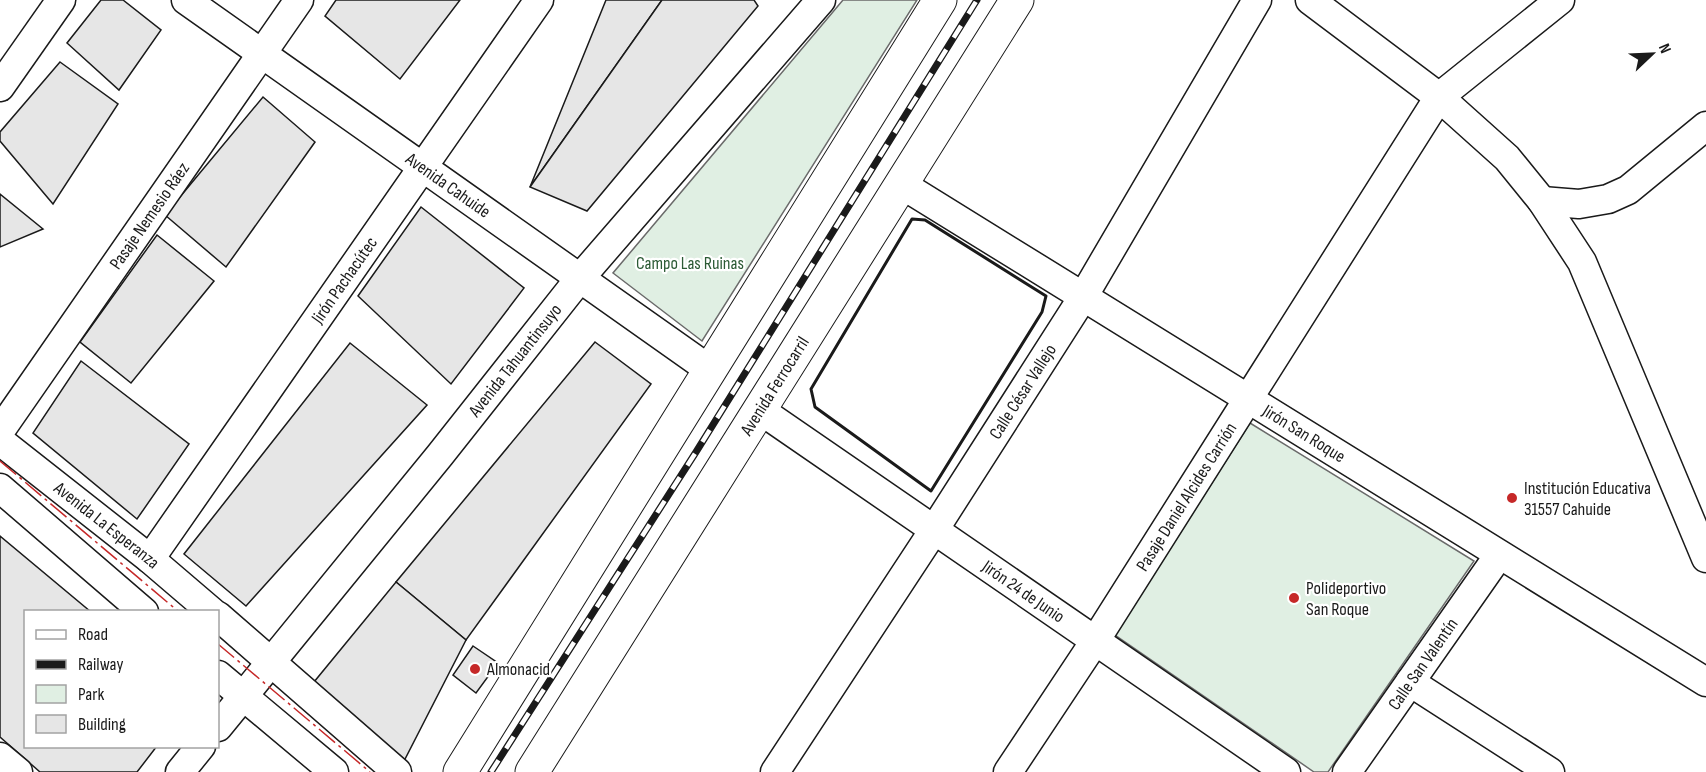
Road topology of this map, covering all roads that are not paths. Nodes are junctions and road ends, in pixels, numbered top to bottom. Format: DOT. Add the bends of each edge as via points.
graph roads {
  1 [pos="61,0"];
  2 [pos="186,0"];
  3 [pos="299,0"];
  4 [pos="539,0"];
  5 [pos="821,0"];
  6 [pos="940,0"];
  7 [pos="1017,0"];
  8 [pos="1257,0"];
  9 [pos="1310,0"];
  10 [pos="1560,0"];
  11 [pos="262,54"];
  12 [pos="0,87"];
  13 [pos="1439,97"];
  14 [pos="1705,129"];
  15 [pos="423,167"];
  16 [pos="901,184"];
  17 [pos="1542,201"];
  18 [pos="580,278"];
  19 [pos="1083,297"];
  20 [pos="710,370"];
  21 [pos="1249,399"];
  22 [pos="759,410"];
  23 [pos="0,431"];
  24 [pos="0,441"];
  25 [pos="0,488"];
  26 [pos="934,530"];
  27 [pos="1499,555"];
  28 [pos="1706,558"];
  29 [pos="150,559"];
  30 [pos="142,610"];
  31 [pos="210,610"];
  32 [pos="219,617"];
  33 [pos="1095,641"];
  34 [pos="271,661"];
  35 [pos="219,676"];
  36 [pos="1410,682"];
  37 [pos="1706,682"];
  38 [pos="243,696"];
  39 [pos="219,726"];
  40 [pos="200,748"];
  41 [pos="0,757"];
  42 [pos="1280,770"];
  43 [pos="18,772"];
  44 [pos="180,772"];
  45 [pos="334,772"];
  46 [pos="397,772"];
  47 [pos="460,772"];
  48 [pos="532,772"];
  49 [pos="775,772"];
  50 [pos="1008,772"];
  51 [pos="1347,772"];
  52 [pos="1550,772"];
  1 -- 12 [label="street"];
  2 -- 11 [label="street, Avenida Cahuide"];
  3 -- 11 [label="street, Pasaje Nemesio Ráez"];
  4 -- 15 [label="street, Jirón Pachacútec"];
  5 -- 18 [label="street, Avenida Tahuantinsuyo"];
  6 -- 20 [label="main road"];
  7 -- 16 [label="main road, Avenida Ferrocarril"];
  8 -- 19 [label="street, Calle César Vallejo"];
  9 -- 13 [label="street"];
  10 -- 13 [label="street, Pasaje Daniel Alcides Carrión"];
  11 -- 15 [label="street, Avenida Cahuide"];
  11 -- 23 [label="street, Pasaje Nemesio Ráez"];
  13 -- 17 [label="street" via="1507,158"];
  13 -- 21 [label="street, Pasaje Daniel Alcides Carrión"];
  14 -- 17 [label="street" via="1628,190 1608,199 1579,204"];
  15 -- 18 [label="street, Avenida Cahuide"];
  15 -- 29 [label="street, Jirón Pachacútec"];
  16 -- 19 [label="street, Jirón San Roque"];
  16 -- 22 [label="main road, Avenida Ferrocarril"];
  17 -- 28 [label="street" via="1582,262"];
  18 -- 20 [label="street, Avenida Cahuide"];
  18 -- 34 [label="street, Avenida Tahuantinsuyo"];
  19 -- 21 [label="street, Jirón San Roque"];
  19 -- 26 [label="street, Calle César Vallejo"];
  20 -- 47 [label="main road"];
  21 -- 27 [label="street, Jirón San Roque"];
  21 -- 33 [label="street, Pasaje Daniel Alcides Carrión"];
  22 -- 26 [label="street, Jirón 24 de Junio"];
  22 -- 48 [label="main road, Avenida Ferrocarril"];
  24 -- 29 [label="street, Avenida La Esperanza"];
  25 -- 30 [label="street"];
  26 -- 33 [label="street, Jirón 24 de Junio"];
  26 -- 49 [label="street, Calle César Vallejo"];
  27 -- 36 [label="street, Calle San Valentín"];
  27 -- 37 [label="street, Jirón San Roque"];
  29 -- 31 [label="street, Avenida La Esperanza"];
  32 -- 34 [label="street"];
  33 -- 42 [label="street, Jirón 24 de Junio"];
  33 -- 50 [label="street, Pasaje Daniel Alcides Carrión"];
  34 -- 38 [label="street, Avenida Tahuantinsuyo"];
  34 -- 46 [label="street"];
  35 -- 38 [label="street"];
  36 -- 51 [label="street, Calle San Valentín"];
  36 -- 52 [label="street"];
  38 -- 39 [label="street, Avenida Tahuantinsuyo"];
  38 -- 45 [label="street"];
  40 -- 44 [label="street"];
  41 -- 43 [label="street"];
}
